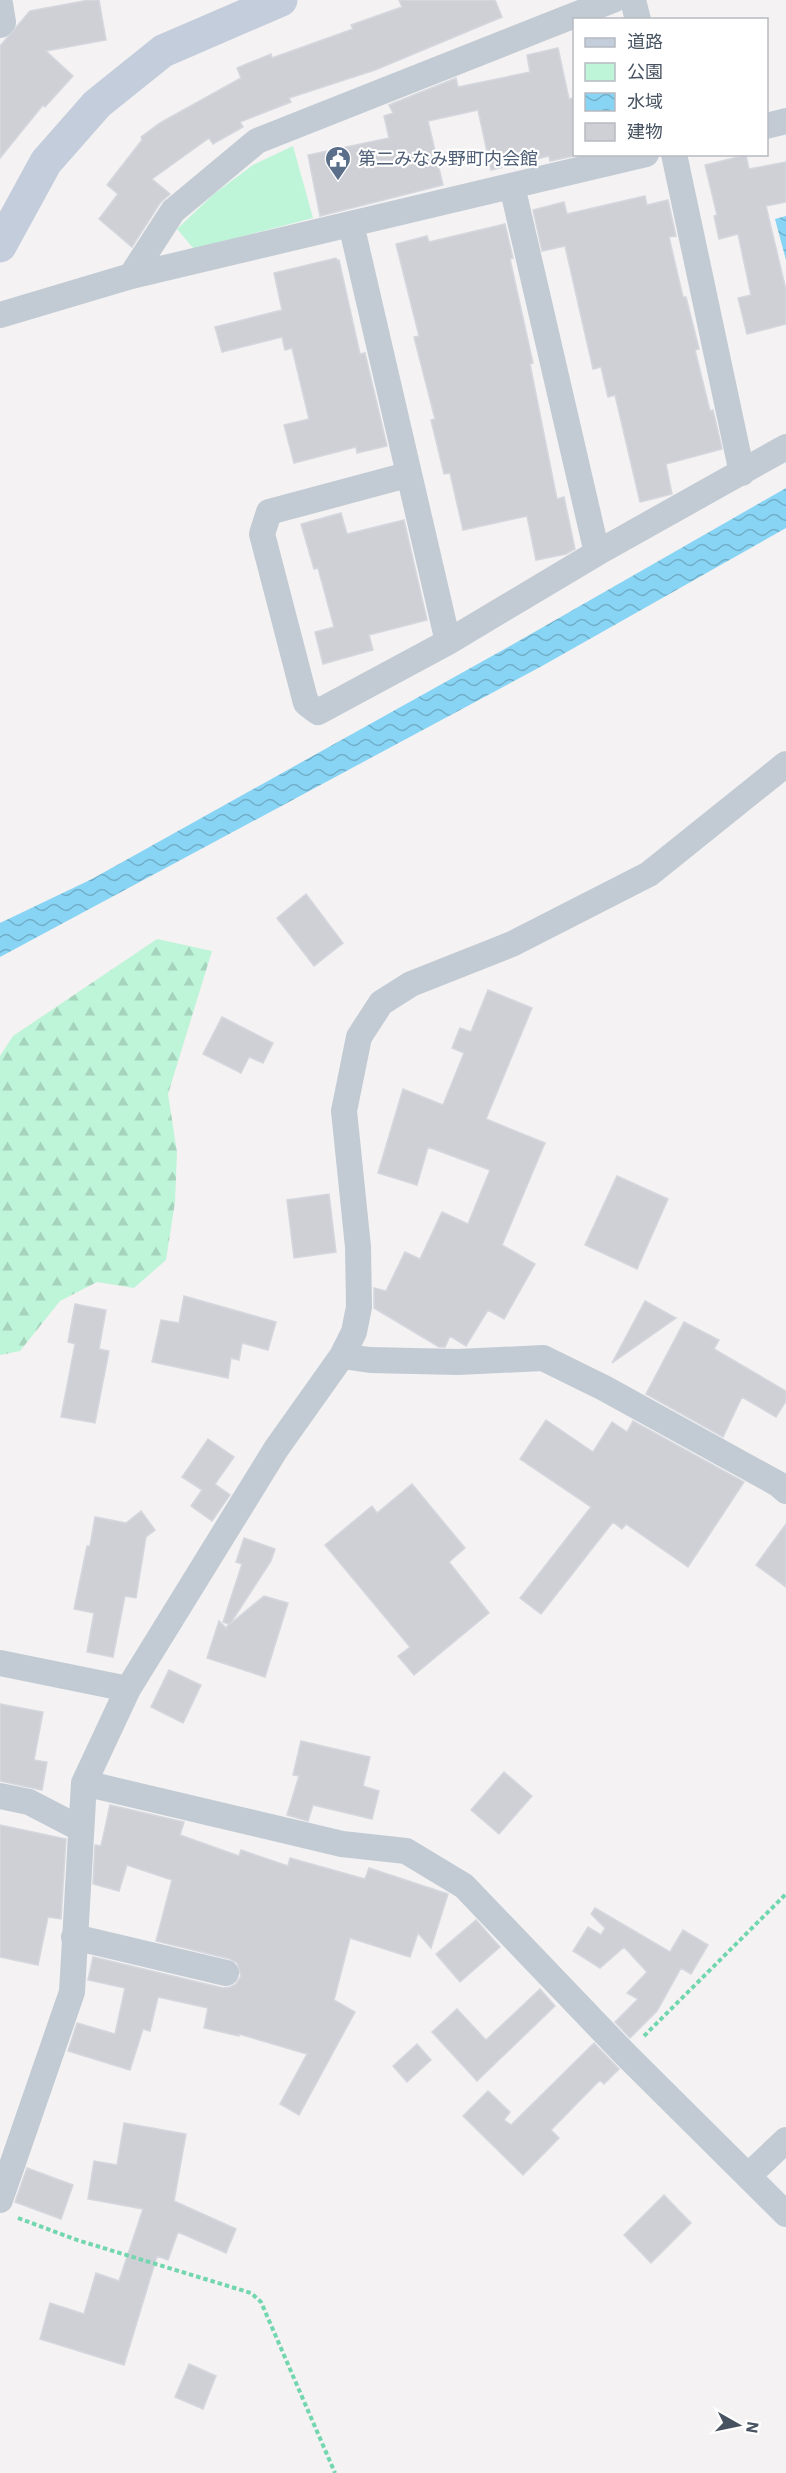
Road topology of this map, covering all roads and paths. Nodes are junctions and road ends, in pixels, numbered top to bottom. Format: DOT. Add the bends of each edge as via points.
graph roads {
  1 [pos="281,0"];
  2 [pos="613,0"];
  3 [pos="633,0"];
  4 [pos="0,4"];
  5 [pos="638,18"];
  6 [pos="0,25"];
  7 [pos="786,121"];
  8 [pos="768,126"];
  9 [pos="638,156"];
  10 [pos="674,156"];
  11 [pos="512,186"];
  12 [pos="351,224"];
  13 [pos="0,246"];
  14 [pos="131,276"];
  15 [pos="0,315"];
  16 [pos="786,447"];
  17 [pos="742,472"];
  18 [pos="407,475"];
  19 [pos="597,554"];
  20 [pos="448,642"];
  21 [pos="786,764"];
  22 [pos="342,1356"];
  23 [pos="786,1491"];
  24 [pos="0,1663"];
  25 [pos="128,1689"];
  26 [pos="84,1783"];
  27 [pos="0,1796"];
  28 [pos="81,1829"];
  29 [pos="786,1894"];
  30 [pos="75,1937"];
  31 [pos="226,1973"];
  32 [pos="625,2054"];
  33 [pos="786,2140"];
  34 [pos="748,2176"];
  35 [pos="5,2208"];
  36 [pos="786,2214"];
  37 [pos="335,2473"];
  1 -- 13 [label="street" via="163,51 97,104 46,162"];
  2 -- 14 [label="street" via="256,141 173,211"];
  3 -- 5 [label="street"];
  4 -- 6 [label="street"];
  7 -- 8 [label="street"];
  9 -- 11 [label="street"];
  10 -- 17 [label="street"];
  11 -- 12 [label="street"];
  11 -- 19 [label="street"];
  12 -- 14 [label="street"];
  12 -- 18 [label="street"];
  14 -- 15 [label="street"];
  16 -- 17 [label="street"];
  17 -- 19 [label="street"];
  18 -- 20 [label="street"];
  18 -- 20 [label="street" via="269,512 262,534 306,703 318,712"];
  19 -- 20 [label="street"];
  21 -- 22 [label="street" via="650,874 513,944 411,984 381,1003 359,1037 344,1111 360,1307"];
  22 -- 23 [label="street" via="458,1362 543,1358"];
  22 -- 25 [label="street" via="276,1449"];
  24 -- 25 [label="street"];
  25 -- 26 [label="street"];
  26 -- 28 [label="street"];
  26 -- 32 [label="street" via="342,1844 406,1851 464,1886"];
  27 -- 28 [label="street" via="29,1802"];
  28 -- 30 [label="street"];
  29 -- 32 [label="path"];
  30 -- 31 [label="street"];
  30 -- 35 [label="street" via="72,1992"];
  32 -- 34 [label="street"];
  33 -- 34 [label="street"];
  34 -- 36 [label="street"];
  35 -- 37 [label="path" via="77,2240 251,2293 261,2302"];
}
